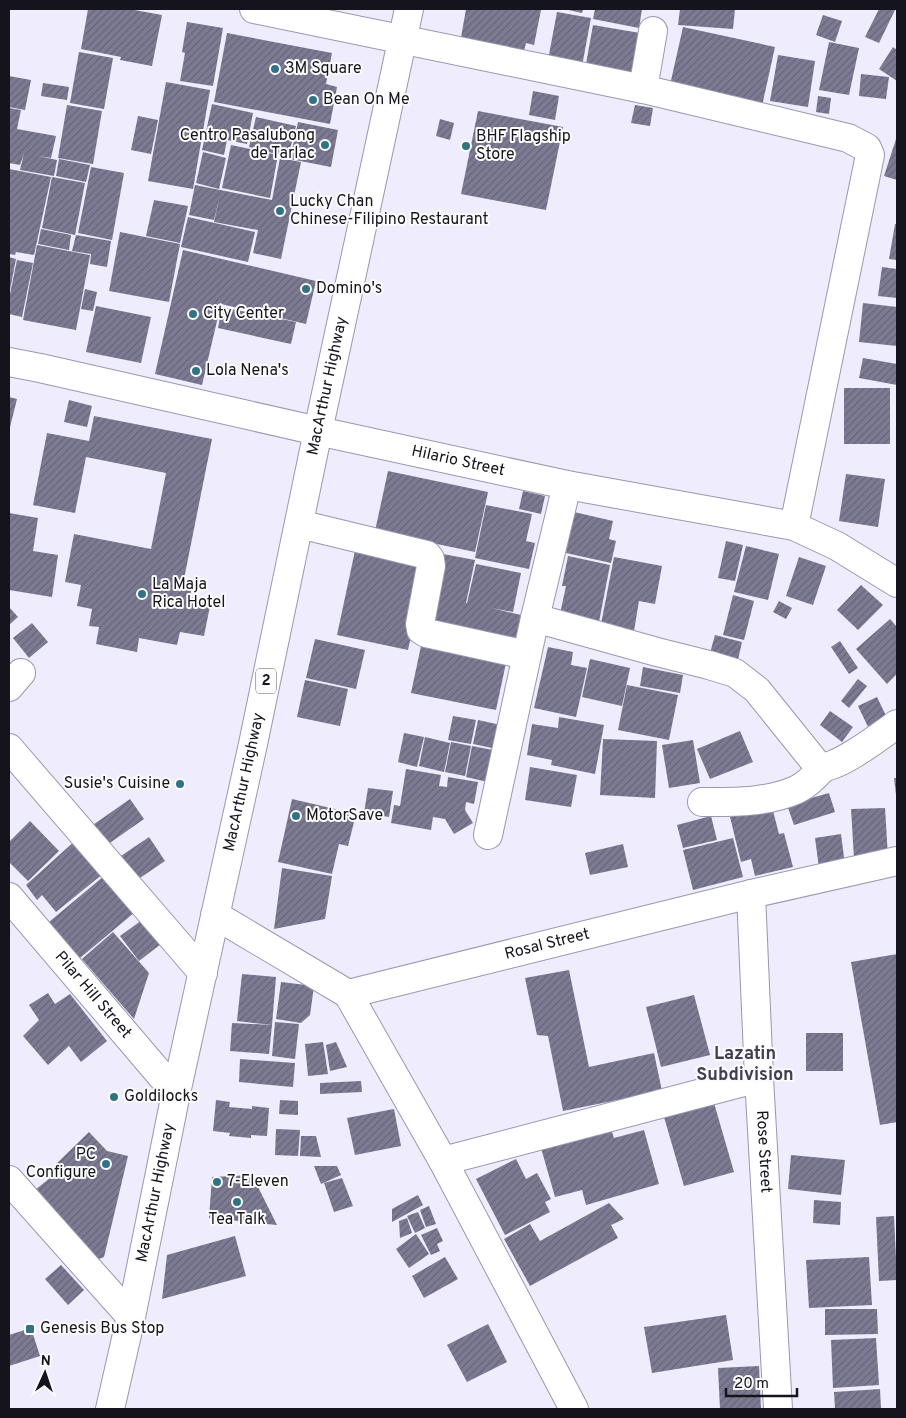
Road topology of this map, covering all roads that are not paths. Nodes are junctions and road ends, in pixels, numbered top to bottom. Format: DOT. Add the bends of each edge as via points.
graph roads {
  1 [pos="254,9"];
  2 [pos="409,9"];
  3 [pos="654,32"];
  4 [pos="402,40"];
  5 [pos="643,89"];
  6 [pos="9,362"];
  7 [pos="318,431"];
  8 [pos="567,485"];
  9 [pos="299,524"];
  10 [pos="794,526"];
  11 [pos="897,583"];
  12 [pos="535,618"];
  13 [pos="527,655"];
  14 [pos="897,724"];
  15 [pos="9,748"];
  16 [pos="823,768"];
  17 [pos="702,802"];
  18 [pos="488,835"];
  19 [pos="897,861"];
  20 [pos="751,894"];
  21 [pos="9,897"];
  22 [pos="215,916"];
  23 [pos="202,973"];
  24 [pos="348,994"];
  25 [pos="759,1078"];
  26 [pos="176,1093"];
  27 [pos="443,1161"];
  28 [pos="9,1180"];
  29 [pos="131,1317"];
  30 [pos="110,1409"];
  31 [pos="574,1409"];
  32 [pos="778,1409"];
  1 -- 4 [label="main road"];
  2 -- 4 [label="main road, MacArthur Highway / 2"];
  3 -- 5 [label="main road"];
  4 -- 5 [label="main road"];
  4 -- 7 [label="main road, MacArthur Highway / 2"];
  5 -- 10 [label="main road" via="848,138 867,148 870,154"];
  6 -- 7 [label="main road, Hilario Street"];
  7 -- 8 [label="main road, Hilario Street"];
  7 -- 9 [label="main road, MacArthur Highway / 2"];
  8 -- 10 [label="main road, Hilario Street"];
  8 -- 12 [label="main road"];
  9 -- 13 [label="main road" via="427,555 431,566 421,630"];
  9 -- 22 [label="main road, MacArthur Highway / 2"];
  10 -- 11 [label="main road, Hilario Street" via="837,546"];
  12 -- 13 [label="main road"];
  12 -- 16 [label="main road" via="735,673 757,690 818,767"];
  13 -- 18 [label="main road"];
  14 -- 16 [label="main road" via="829,768"];
  15 -- 23 [label="main road"];
  16 -- 17 [label="main road" via="808,783 795,790 752,801"];
  19 -- 20 [label="main road, Rosal Street"];
  20 -- 24 [label="main road, Rosal Street"];
  20 -- 25 [label="main road, Rose Street"];
  21 -- 26 [label="main road, Pilar Hill Street"];
  22 -- 23 [label="main road, MacArthur Highway / 2"];
  22 -- 24 [label="main road"];
  23 -- 26 [label="main road, MacArthur Highway / 2"];
  24 -- 27 [label="main road"];
  25 -- 27 [label="main road"];
  25 -- 32 [label="main road, Rose Street"];
  26 -- 29 [label="main road, MacArthur Highway / 2"];
  27 -- 31 [label="main road"];
  28 -- 29 [label="main road"];
  29 -- 30 [label="main road, MacArthur Highway / 2"];
}
